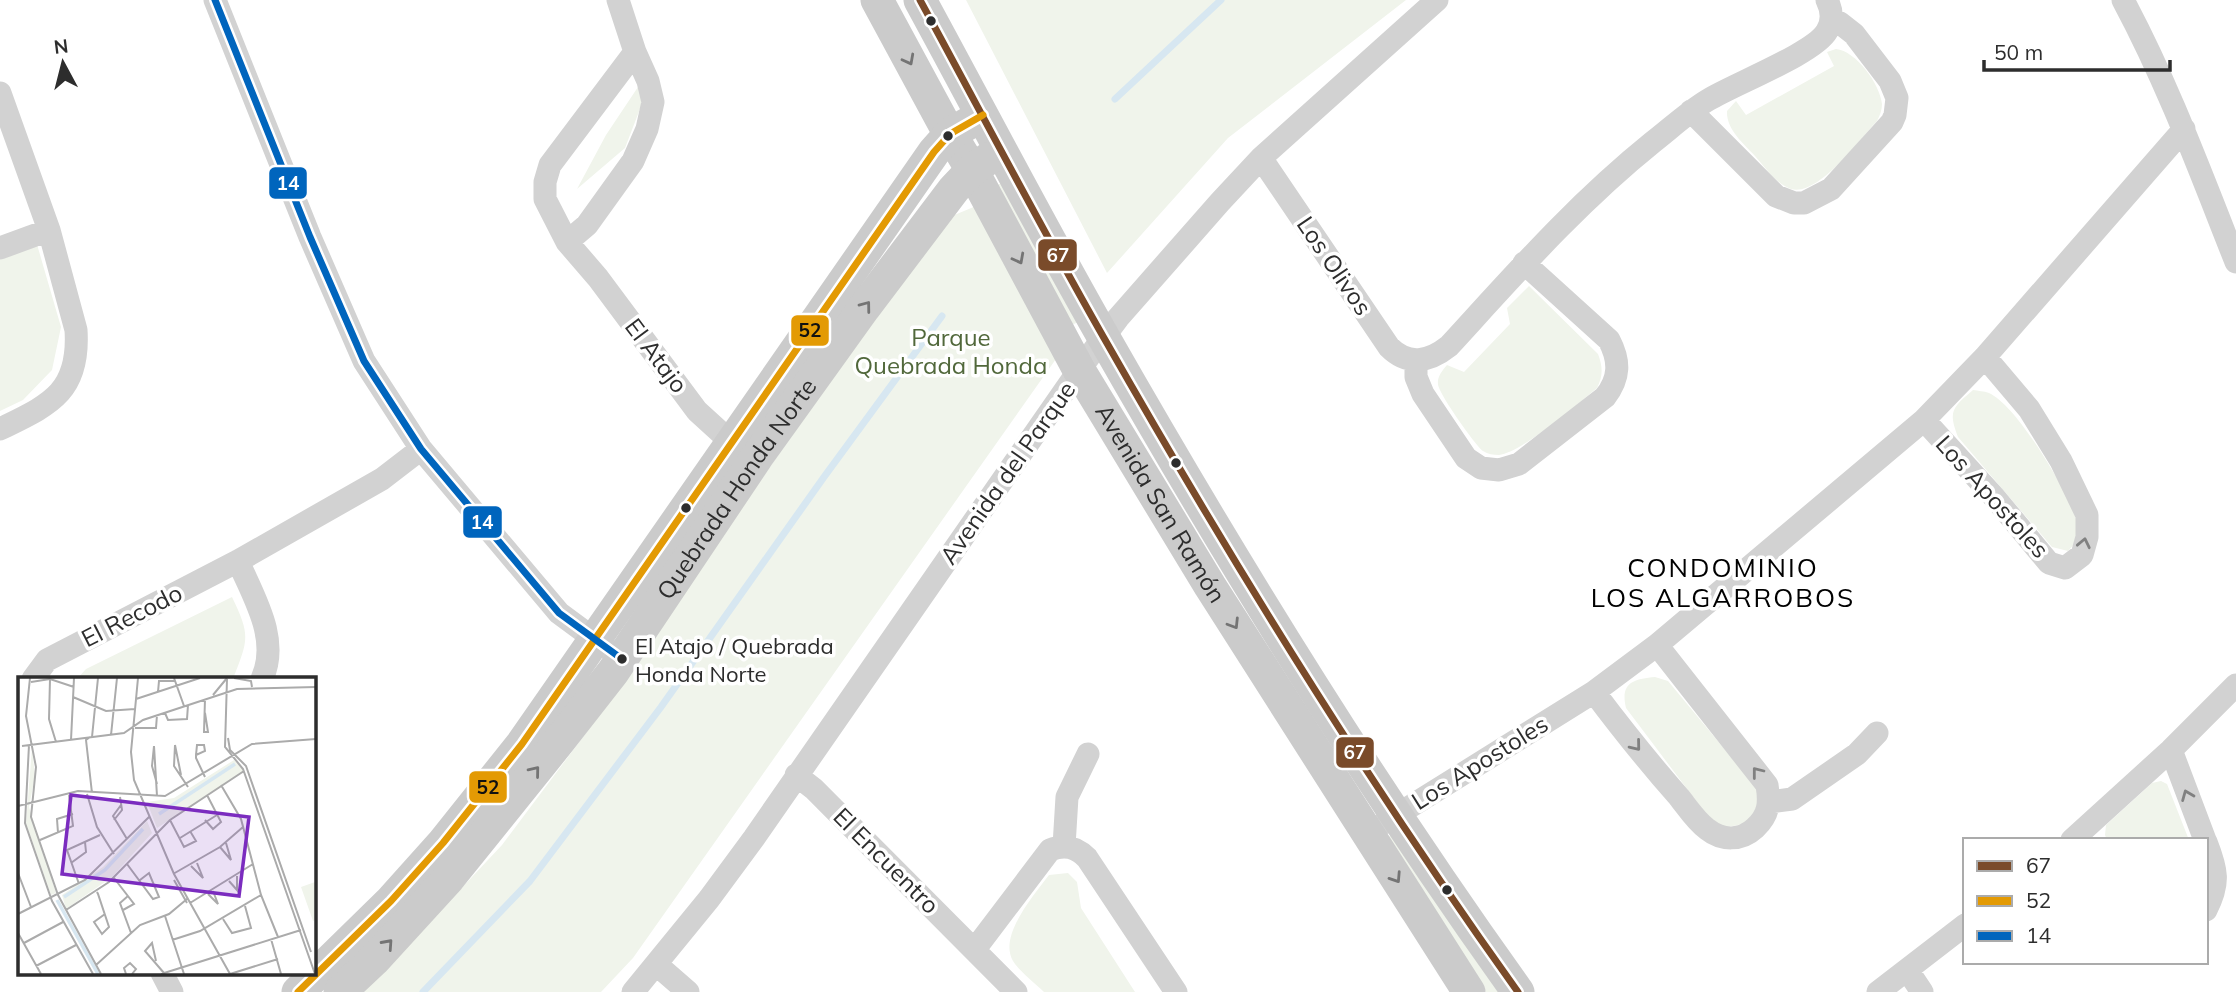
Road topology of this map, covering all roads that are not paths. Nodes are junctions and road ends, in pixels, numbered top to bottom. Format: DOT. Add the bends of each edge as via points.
graph roads {
  1 [pos="215,0"];
  2 [pos="618,0"];
  3 [pos="877,0"];
  4 [pos="920,0"];
  5 [pos="1437,0"];
  6 [pos="2123,0"];
  7 [pos="1829,10"];
  8 [pos="635,52"];
  9 [pos="0,93"];
  10 [pos="1691,111"];
  11 [pos="983,114"];
  12 [pos="2183,129"];
  13 [pos="950,134"];
  14 [pos="1001,150"];
  15 [pos="1261,159"];
  16 [pos="972,170"];
  17 [pos="50,230"];
  18 [pos="567,242"];
  19 [pos="0,248"];
  20 [pos="2236,262"];
  21 [pos="1524,263"];
  22 [pos="1104,338"];
  23 [pos="1984,357"];
  24 [pos="1416,361"];
  25 [pos="1079,370"];
  26 [pos="1924,420"];
  27 [pos="0,429"];
  28 [pos="421,449"];
  29 [pos="744,450"];
  30 [pos="239,561"];
  31 [pos="595,639"];
  32 [pos="1657,645"];
  33 [pos="622,659"];
  34 [pos="34,677"];
  35 [pos="263,677"];
  36 [pos="2236,685"];
  37 [pos="1594,692"];
  38 [pos="1877,733"];
  39 [pos="2171,750"];
  40 [pos="1088,754"];
  41 [pos="796,775"];
  42 [pos="1770,802"];
  43 [pos="1396,815"];
  44 [pos="1367,834"];
  45 [pos="2083,837"];
  46 [pos="2205,838"];
  47 [pos="1064,846"];
  48 [pos="2208,848"];
  49 [pos="2208,906"];
  50 [pos="1963,927"];
  51 [pos="975,949"];
  52 [pos="657,965"];
  53 [pos="1908,971"];
  54 [pos="163,974"];
  55 [pos="172,992"];
  56 [pos="298,992"];
  57 [pos="340,992"];
  58 [pos="633,992"];
  59 [pos="688,992"];
  60 [pos="1016,992"];
  61 [pos="1176,992"];
  62 [pos="1469,992"];
  63 [pos="1518,992"];
  64 [pos="1878,992"];
  65 [pos="1922,992"];
  1 -- 28 [label="street" via="364,361"];
  2 -- 8 [label="street"];
  3 -- 13 [label="street, Avenida San Ramón, one-way"];
  4 -- 11 [label="street, Avenida San Ramón"];
  5 -- 15 [label="street, Avenida del Parque"];
  6 -- 12 [label="street"];
  7 -- 10 [label="street" via="1827,32 1814,44"];
  7 -- 10 [label="street" via="1854,34 1890,81 1897,98 1892,122 1831,189 1804,203 1776,197"];
  8 -- 18 [label="street" via="653,102 647,129 633,161 587,225"];
  8 -- 18 [label="street, El Atajo" via="550,165 545,199"];
  9 -- 17 [label="street"];
  10 -- 21 [label="street" via="1605,181"];
  11 -- 13 [label="street, Quebrada Honda Norte"];
  11 -- 14 [label="street, Avenida San Ramón"];
  12 -- 20 [label="street"];
  12 -- 23 [label="street, Los Apostoles"];
  13 -- 16 [label="street, Avenida San Ramón"];
  13 -- 29 [label="street, Quebrada Honda Norte" via="865,249"];
  14 -- 16 [label="street, Quebrada Honda Norte"];
  14 -- 22 [label="street, Avenida San Ramón"];
  15 -- 22 [label="street, Avenida del Parque"];
  15 -- 24 [label="street, Los Olivos" via="1389,347"];
  16 -- 25 [label="street, Avenida San Ramón, one-way"];
  29 -- 16 [label="street, Quebrada Honda Norte, one-way"];
  17 -- 19 [label="street"];
  17 -- 27 [label="street" via="76,330 75,359 70,375 50,403"];
  18 -- 29 [label="street, El Atajo" via="698,411"];
  21 -- 24 [label="street" via="1449,346"];
  21 -- 24 [label="street" via="1609,340 1618,373 1605,397 1520,464 1499,470 1481,468 1466,457 1423,394"];
  22 -- 25 [label="street, Avenida del Parque"];
  22 -- 43 [label="street, Avenida San Ramón" via="1259,601"];
  23 -- 26 [label="street, Los Apostoles"];
  26 -- 23 [label="street, Los Apostoles, one-way" via="2049,563 2065,568 2082,555 2087,515 2061,461 2028,409"];
  25 -- 41 [label="street, Avenida del Parque"];
  25 -- 44 [label="street, Avenida San Ramón, one-way"];
  26 -- 32 [label="street, Los Apostoles"];
  28 -- 30 [label="street, El Recodo" via="382,479"];
  28 -- 31 [label="street" via="559,613"];
  29 -- 31 [label="street, Quebrada Honda Norte"];
  29 -- 33 [label="street, Quebrada Honda Norte"];
  30 -- 34 [label="street, El Recodo" via="47,660"];
  30 -- 35 [label="street" via="267,630 269,656"];
  31 -- 33 [label="street"];
  31 -- 56 [label="street, Quebrada Honda Norte" via="523,744 443,843"];
  32 -- 37 [label="street, Los Apostoles"];
  42 -- 32 [label="street, one-way" via="1767,785"];
  57 -- 33 [label="street, Quebrada Honda Norte, one-way" via="449,878"];
  36 -- 39 [label="street"];
  37 -- 42 [label="street, one-way" via="1707,830 1740,838 1766,816"];
  37 -- 43 [label="street, Los Apostoles"];
  38 -- 42 [label="street" via="1857,754 1792,799"];
  39 -- 45 [label="street"];
  46 -- 39 [label="street, one-way"];
  40 -- 47 [label="street" via="1067,797"];
  41 -- 51 [label="street, El Encuentro"];
  41 -- 52 [label="street, Avenida del Parque"];
  43 -- 44 [label="street, Los Apostoles"];
  43 -- 63 [label="street, Avenida San Ramón"];
  44 -- 62 [label="street, Avenida San Ramón, one-way"];
  47 -- 51 [label="street" via="1051,850"];
  47 -- 61 [label="street" via="1087,858"];
  48 -- 49 [label="street" via="2217,878"];
  50 -- 53 [label="street"];
  51 -- 60 [label="street, El Encuentro"];
  52 -- 58 [label="street, Avenida del Parque"];
  52 -- 59 [label="street"];
  53 -- 64 [label="street"];
  53 -- 65 [label="street"];
  54 -- 55 [label="street"];
}
